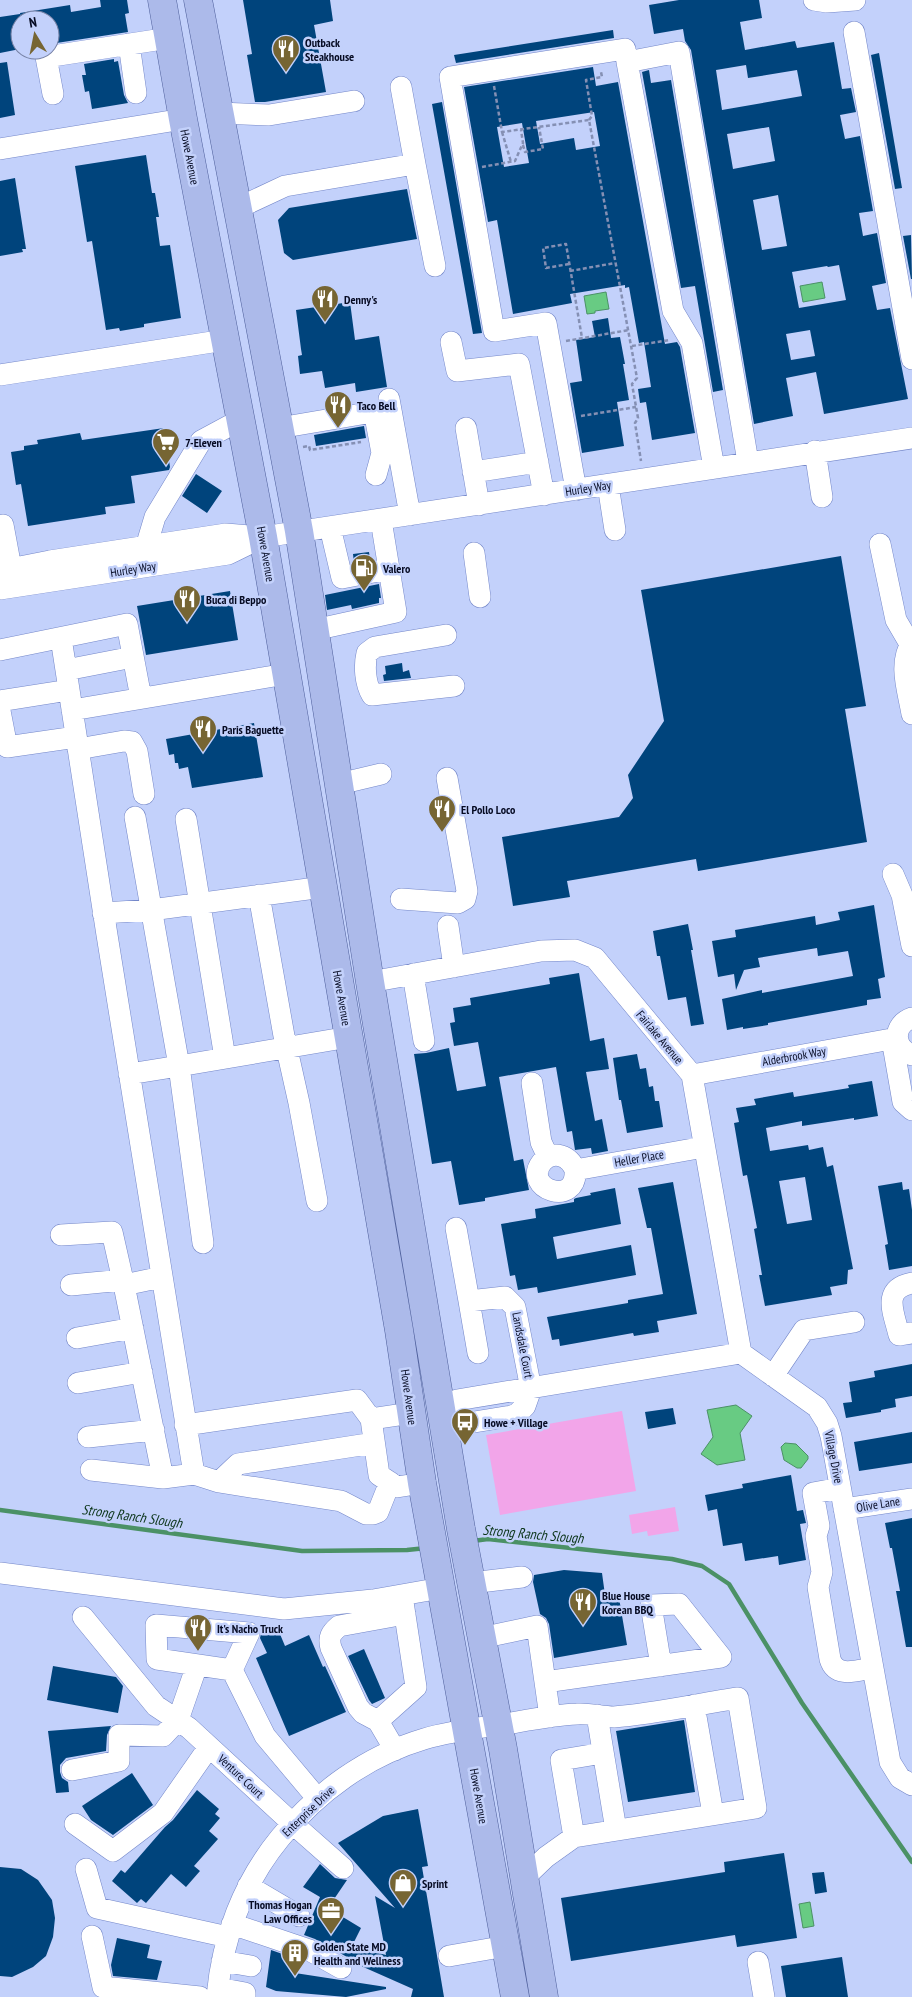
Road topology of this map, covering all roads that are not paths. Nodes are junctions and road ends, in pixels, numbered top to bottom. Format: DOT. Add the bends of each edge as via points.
graph roads {
  1 [pos="162,0"];
  2 [pos="198,0"];
  3 [pos="814,0"];
  4 [pos="855,0"];
  5 [pos="854,32"];
  6 [pos="169,38"];
  7 [pos="129,44"];
  8 [pos="627,62"];
  9 [pos="401,87"];
  10 [pos="136,93"];
  11 [pos="52,94"];
  12 [pos="354,102"];
  13 [pos="219,114"];
  14 [pos="183,119"];
  15 [pos="0,150"];
  16 [pos="416,164"];
  17 [pos="238,208"];
  18 [pos="435,266"];
  19 [pos="225,340"];
  20 [pos="451,342"];
  21 [pos="912,359"];
  22 [pos="0,375"];
  23 [pos="389,399"];
  24 [pos="240,420"];
  25 [pos="279,428"];
  26 [pos="466,428"];
  27 [pos="912,438"];
  28 [pos="815,452"];
  29 [pos="538,462"];
  30 [pos="748,462"];
  31 [pos="714,468"];
  32 [pos="473,472"];
  33 [pos="376,475"];
  34 [pos="608,485"];
  35 [pos="576,490"];
  36 [pos="544,495"];
  37 [pos="822,497"];
  38 [pos="479,505"];
  39 [pos="410,515"];
  40 [pos="381,520"];
  41 [pos="3,525"];
  42 [pos="330,527"];
  43 [pos="615,530"];
  44 [pos="298,532"];
  45 [pos="263,537"];
  46 [pos="880,544"];
  47 [pos="146,547"];
  48 [pos="474,553"];
  49 [pos="6,570"];
  50 [pos="390,570"];
  51 [pos="0,589"];
  52 [pos="480,597"];
  53 [pos="314,630"];
  54 [pos="61,638"];
  55 [pos="447,641"];
  56 [pos="911,643"];
  57 [pos="0,650"];
  58 [pos="133,657"];
  59 [pos="286,674"];
  60 [pos="454,686"];
  61 [pos="69,690"];
  62 [pos="141,698"];
  63 [pos="0,701"];
  64 [pos="0,711"];
  65 [pos="912,714"];
  66 [pos="77,743"];
  67 [pos="4,748"];
  68 [pos="381,774"];
  69 [pos="447,778"];
  70 [pos="339,784"];
  71 [pos="144,794"];
  72 [pos="135,817"];
  73 [pos="186,819"];
  74 [pos="893,874"];
  75 [pos="323,887"];
  76 [pos="259,895"];
  77 [pos="401,899"];
  78 [pos="200,904"];
  79 [pos="151,910"];
  80 [pos="103,913"];
  81 [pos="448,926"];
  82 [pos="912,946"];
  83 [pos="454,967"];
  84 [pos="413,974"];
  85 [pos="370,982"];
  86 [pos="912,1018"];
  87 [pos="349,1037"];
  88 [pos="894,1039"];
  89 [pos="424,1041"];
  90 [pos="287,1048"];
  91 [pos="912,1055"];
  92 [pos="225,1058"];
  93 [pos="178,1066"];
  94 [pos="129,1074"];
  95 [pos="692,1075"];
  96 [pos="532,1084"];
  97 [pos="912,1110"];
  98 [pos="704,1146"];
  99 [pos="548,1157"];
  100 [pos="575,1170"];
  101 [pos="317,1201"];
  102 [pos="456,1228"];
  103 [pos="61,1235"];
  104 [pos="203,1243"];
  105 [pos="162,1277"];
  106 [pos="124,1282"];
  107 [pos="912,1283"];
  108 [pos="71,1285"];
  109 [pos="469,1301"];
  110 [pos="854,1322"];
  111 [pos="133,1328"];
  112 [pos="399,1330"];
  113 [pos="912,1333"];
  114 [pos="77,1338"];
  115 [pos="478,1353"];
  116 [pos="741,1353"];
  117 [pos="142,1372"];
  118 [pos="773,1376"];
  119 [pos="78,1383"];
  120 [pos="531,1389"];
  121 [pos="410,1413"];
  122 [pos="447,1415"];
  123 [pos="371,1419"];
  124 [pos="186,1425"];
  125 [pos="154,1430"];
  126 [pos="88,1437"];
  127 [pos="374,1443"];
  128 [pos="91,1470"];
  129 [pos="194,1474"];
  130 [pos="163,1478"];
  131 [pos="219,1482"];
  132 [pos="390,1482"];
  133 [pos="422,1483"];
  134 [pos="840,1488"];
  135 [pos="912,1499"];
  136 [pos="844,1510"];
  137 [pos="460,1521"];
  138 [pos="848,1531"];
  139 [pos="816,1536"];
  140 [pos="855,1567"];
  141 [pos="822,1572"];
  142 [pos="0,1573"];
  143 [pos="438,1575"];
  144 [pos="522,1577"];
  145 [pos="471,1583"];
  146 [pos="403,1604"];
  147 [pos="82,1618"];
  148 [pos="481,1638"];
  149 [pos="197,1665"];
  150 [pos="662,1666"];
  151 [pos="873,1668"];
  152 [pos="232,1670"];
  153 [pos="545,1682"];
  154 [pos="694,1705"];
  155 [pos="597,1715"];
  156 [pos="550,1717"];
  157 [pos="378,1721"];
  158 [pos="184,1724"];
  159 [pos="498,1725"];
  160 [pos="467,1730"];
  161 [pos="209,1747"];
  162 [pos="395,1750"];
  163 [pos="603,1753"];
  164 [pos="72,1770"];
  165 [pos="906,1782"];
  166 [pos="317,1798"];
  167 [pos="713,1814"];
  168 [pos="292,1823"];
  169 [pos="75,1824"];
  170 [pos="616,1830"];
  171 [pos="574,1837"];
  172 [pos="343,1868"];
  173 [pos="86,1869"];
  174 [pos="524,1878"];
  175 [pos="248,1886"];
  176 [pos="299,1916"];
  177 [pos="230,1930"];
  178 [pos="92,1936"];
  179 [pos="506,1946"];
  180 [pos="449,1956"];
  181 [pos="222,1961"];
  182 [pos="758,1962"];
  183 [pos="251,1966"];
  184 [pos="341,1968"];
  185 [pos="212,1994"];
  186 [pos="163,1995"];
  187 [pos="550,1996"];
  188 [pos="245,1997"];
  189 [pos="515,1997"];
  190 [pos="764,1997"];
  1 -- 6 [label="main road, Howe Avenue"];
  2 -- 13 [label="main road"];
  3 -- 4 [label="street"];
  5 -- 21 [label="street"];
  6 -- 7 [label="street"];
  6 -- 14 [label="main road, Howe Avenue"];
  7 -- 10 [label="street"];
  7 -- 11 [label="street" via="46,57"];
  8 -- 30 [label="street" via="679,52"];
  8 -- 31 [label="street" via="673,311 692,343"];
  8 -- 35 [label="street" via="625,49 450,76 494,331 546,323"];
  9 -- 16 [label="street"];
  12 -- 13 [label="street" via="268,115"];
  13 -- 17 [label="main road"];
  14 -- 15 [label="street"];
  14 -- 19 [label="main road, Howe Avenue"];
  16 -- 17 [label="street" via="285,186"];
  16 -- 18 [label="street"];
  17 -- 25 [label="main road"];
  19 -- 22 [label="street"];
  19 -- 24 [label="main road, Howe Avenue"];
  20 -- 29 [label="street" via="457,371 519,364"];
  23 -- 39 [label="street"];
  24 -- 45 [label="main road, Howe Avenue"];
  24 -- 47 [label="street" via="201,440 154,518"];
  25 -- 33 [label="street" via="367,413 375,416 382,453"];
  25 -- 44 [label="main road"];
  26 -- 32 [label="street"];
  27 -- 28 [label="street, Hurley Way"];
  28 -- 30 [label="street, Hurley Way"];
  28 -- 37 [label="street"];
  29 -- 32 [label="street"];
  29 -- 36 [label="street"];
  30 -- 31 [label="street, Hurley Way"];
  31 -- 34 [label="street, Hurley Way"];
  32 -- 38 [label="street"];
  34 -- 35 [label="street, Hurley Way"];
  34 -- 43 [label="street"];
  35 -- 36 [label="street, Hurley Way"];
  36 -- 38 [label="street, Hurley Way"];
  38 -- 39 [label="street, Hurley Way"];
  39 -- 40 [label="street, Hurley Way"];
  40 -- 42 [label="street, Hurley Way"];
  40 -- 50 [label="street"];
  41 -- 49 [label="street"];
  42 -- 44 [label="street, Hurley Way"];
  42 -- 50 [label="street" via="342,578"];
  44 -- 45 [label="street, Hurley Way"];
  44 -- 53 [label="main road"];
  45 -- 47 [label="street, Hurley Way" via="226,534"];
  45 -- 51 [label="street, Hurley Way" via="228,554"];
  45 -- 59 [label="main road, Howe Avenue"];
  46 -- 56 [label="street" via="896,620"];
  47 -- 49 [label="street, Hurley Way"];
  48 -- 52 [label="street"];
  50 -- 53 [label="street" via="396,612"];
  53 -- 70 [label="main road"];
  54 -- 57 [label="street"];
  54 -- 58 [label="street" via="127,624"];
  54 -- 61 [label="street"];
  55 -- 60 [label="street" via="375,647 367,653 365,661 367,687 372,695"];
  56 -- 65 [label="street" via="904,670"];
  58 -- 61 [label="street"];
  58 -- 62 [label="street"];
  59 -- 62 [label="street"];
  59 -- 75 [label="main road, Howe Avenue"];
  61 -- 62 [label="street"];
  61 -- 63 [label="street"];
  61 -- 66 [label="street"];
  64 -- 67 [label="street"];
  66 -- 67 [label="street"];
  66 -- 71 [label="street" via="132,742 137,751"];
  66 -- 80 [label="street"];
  68 -- 70 [label="street"];
  69 -- 77 [label="street" via="467,891 465,899 458,903"];
  70 -- 85 [label="main road"];
  72 -- 79 [label="street"];
  73 -- 78 [label="street"];
  74 -- 82 [label="street" via="902,895"];
  75 -- 76 [label="street"];
  75 -- 85 [label="main road" via="334,896 346,956 352,967"];
  75 -- 87 [label="main road, Howe Avenue"];
  76 -- 78 [label="street"];
  76 -- 90 [label="street"];
  78 -- 79 [label="street"];
  78 -- 92 [label="street"];
  79 -- 80 [label="street"];
  79 -- 93 [label="street"];
  80 -- 94 [label="street"];
  81 -- 83 [label="street"];
  83 -- 84 [label="street, Fairlake Avenue"];
  83 -- 95 [label="street, Fairlake Avenue" via="556,950 575,950 595,958"];
  84 -- 85 [label="street, Fairlake Avenue"];
  84 -- 89 [label="street"];
  85 -- 122 [label="main road"];
  86 -- 88 [label="street" via="900,1026"];
  87 -- 90 [label="street"];
  87 -- 112 [label="main road, Howe Avenue"];
  88 -- 91 [label="street"];
  88 -- 95 [label="street, Alderbrook Way"];
  88 -- 97 [label="street" via="903,1102"];
  90 -- 92 [label="street"];
  90 -- 101 [label="street"];
  92 -- 93 [label="street"];
  93 -- 94 [label="street"];
  93 -- 104 [label="street"];
  94 -- 105 [label="street"];
  95 -- 98 [label="street, Fairlake Avenue"];
  96 -- 99 [label="street" via="541,1142"];
  98 -- 100 [label="street, Heller Place"];
  98 -- 116 [label="street, Fairlake Avenue"];
  99 -- 100 [label="street" via="564,1156"];
  99 -- 100 [label="street" via="540,1165 538,1174 541,1184 550,1190 559,1192 569,1187"];
  102 -- 109 [label="street"];
  103 -- 106 [label="street" via="112,1232"];
  105 -- 106 [label="street"];
  105 -- 124 [label="street"];
  106 -- 108 [label="street"];
  106 -- 111 [label="street"];
  107 -- 113 [label="street" via="902,1285 892,1294 899,1336"];
  109 -- 115 [label="street"];
  109 -- 120 [label="street, Landsdale Court" via="505,1297 515,1307"];
  110 -- 118 [label="street" via="804,1330"];
  111 -- 114 [label="street"];
  111 -- 117 [label="street"];
  112 -- 121 [label="main road, Howe Avenue"];
  112 -- 122 [label="main road" via="416,1352 428,1413"];
  116 -- 118 [label="street, Village Drive"];
  116 -- 120 [label="street"];
  117 -- 119 [label="street"];
  117 -- 125 [label="street"];
  118 -- 134 [label="street, Village Drive" via="808,1400 822,1415 831,1436"];
  120 -- 122 [label="street" via="456,1400"];
  121 -- 123 [label="street"];
  121 -- 133 [label="main road, Howe Avenue"];
  121 -- 137 [label="main road" via="418,1415 428,1431 441,1501"];
  122 -- 137 [label="main road"];
  123 -- 124 [label="street" via="357,1400"];
  123 -- 127 [label="street"];
  124 -- 129 [label="street"];
  125 -- 126 [label="street"];
  125 -- 130 [label="street"];
  127 -- 131 [label="street" via="238,1464"];
  127 -- 132 [label="street" via="379,1475"];
  128 -- 130 [label="street"];
  129 -- 130 [label="street"];
  129 -- 131 [label="street"];
  131 -- 132 [label="street" via="341,1501 360,1512 373,1514 378,1512"];
  132 -- 133 [label="street" via="397,1487"];
  133 -- 143 [label="main road, Howe Avenue"];
  134 -- 136 [label="street, Village Drive"];
  134 -- 139 [label="street" via="813,1493 819,1526"];
  135 -- 136 [label="street, Olive Lane"];
  136 -- 138 [label="street, Village Drive"];
  137 -- 145 [label="main road"];
  138 -- 139 [label="street"];
  138 -- 140 [label="street, Village Drive"];
  139 -- 141 [label="street"];
  140 -- 141 [label="street"];
  140 -- 151 [label="street, Village Drive"];
  141 -- 151 [label="street" via="818,1587 832,1665 847,1672"];
  142 -- 146 [label="street" via="284,1609 373,1600"];
  143 -- 146 [label="street"];
  143 -- 160 [label="main road, Howe Avenue"];
  144 -- 145 [label="street"];
  145 -- 148 [label="main road"];
  146 -- 157 [label="street" via="416,1687"];
  146 -- 157 [label="street" via="339,1626 329,1640 358,1707"];
  147 -- 158 [label="street, Venture Court" via="156,1706"];
  148 -- 153 [label="street" via="536,1626"];
  148 -- 159 [label="main road"];
  149 -- 152 [label="street"];
  149 -- 152 [label="street" via="157,1660 156,1625 249,1633"];
  149 -- 158 [label="street"];
  150 -- 153 [label="street"];
  151 -- 165 [label="street, Village Drive" via="890,1762"];
  152 -- 166 [label="street" via="265,1736"];
  153 -- 156 [label="street"];
  154 -- 155 [label="street, Enterprise Drive" via="616,1716"];
  154 -- 167 [label="street"];
  154 -- 167 [label="street, Enterprise Drive" via="738,1698 756,1808"];
  155 -- 156 [label="street, Enterprise Drive"];
  155 -- 163 [label="street"];
  156 -- 159 [label="street, Enterprise Drive"];
  157 -- 162 [label="street"];
  158 -- 161 [label="street, Venture Court"];
  158 -- 164 [label="street" via="163,1736 119,1735 119,1761"];
  159 -- 160 [label="street, Enterprise Drive"];
  159 -- 174 [label="main road"];
  160 -- 162 [label="street, Enterprise Drive" via="424,1739"];
  160 -- 179 [label="main road, Howe Avenue"];
  161 -- 168 [label="street, Venture Court"];
  161 -- 169 [label="street" via="163,1813 113,1851"];
  162 -- 166 [label="street, Enterprise Drive" via="341,1779"];
  163 -- 170 [label="street"];
  163 -- 171 [label="street" via="561,1760"];
  166 -- 168 [label="street, Enterprise Drive"];
  167 -- 170 [label="street"];
  168 -- 172 [label="street, Venture Court"];
  168 -- 175 [label="street, Enterprise Drive" via="272,1847"];
  170 -- 171 [label="street"];
  171 -- 174 [label="street"];
  173 -- 177 [label="street" via="97,1908"];
  174 -- 187 [label="main road"];
  175 -- 176 [label="street"];
  175 -- 177 [label="street, Enterprise Drive"];
  177 -- 181 [label="street, Enterprise Drive"];
  177 -- 184 [label="street" via="309,1950"];
  178 -- 186 [label="street" via="103,1987"];
  179 -- 180 [label="street"];
  179 -- 189 [label="main road, Howe Avenue"];
  181 -- 183 [label="street"];
  181 -- 185 [label="street, Enterprise Drive"];
  182 -- 190 [label="street"];
  185 -- 186 [label="street"];
  185 -- 188 [label="street" via="245,1993"];
}
